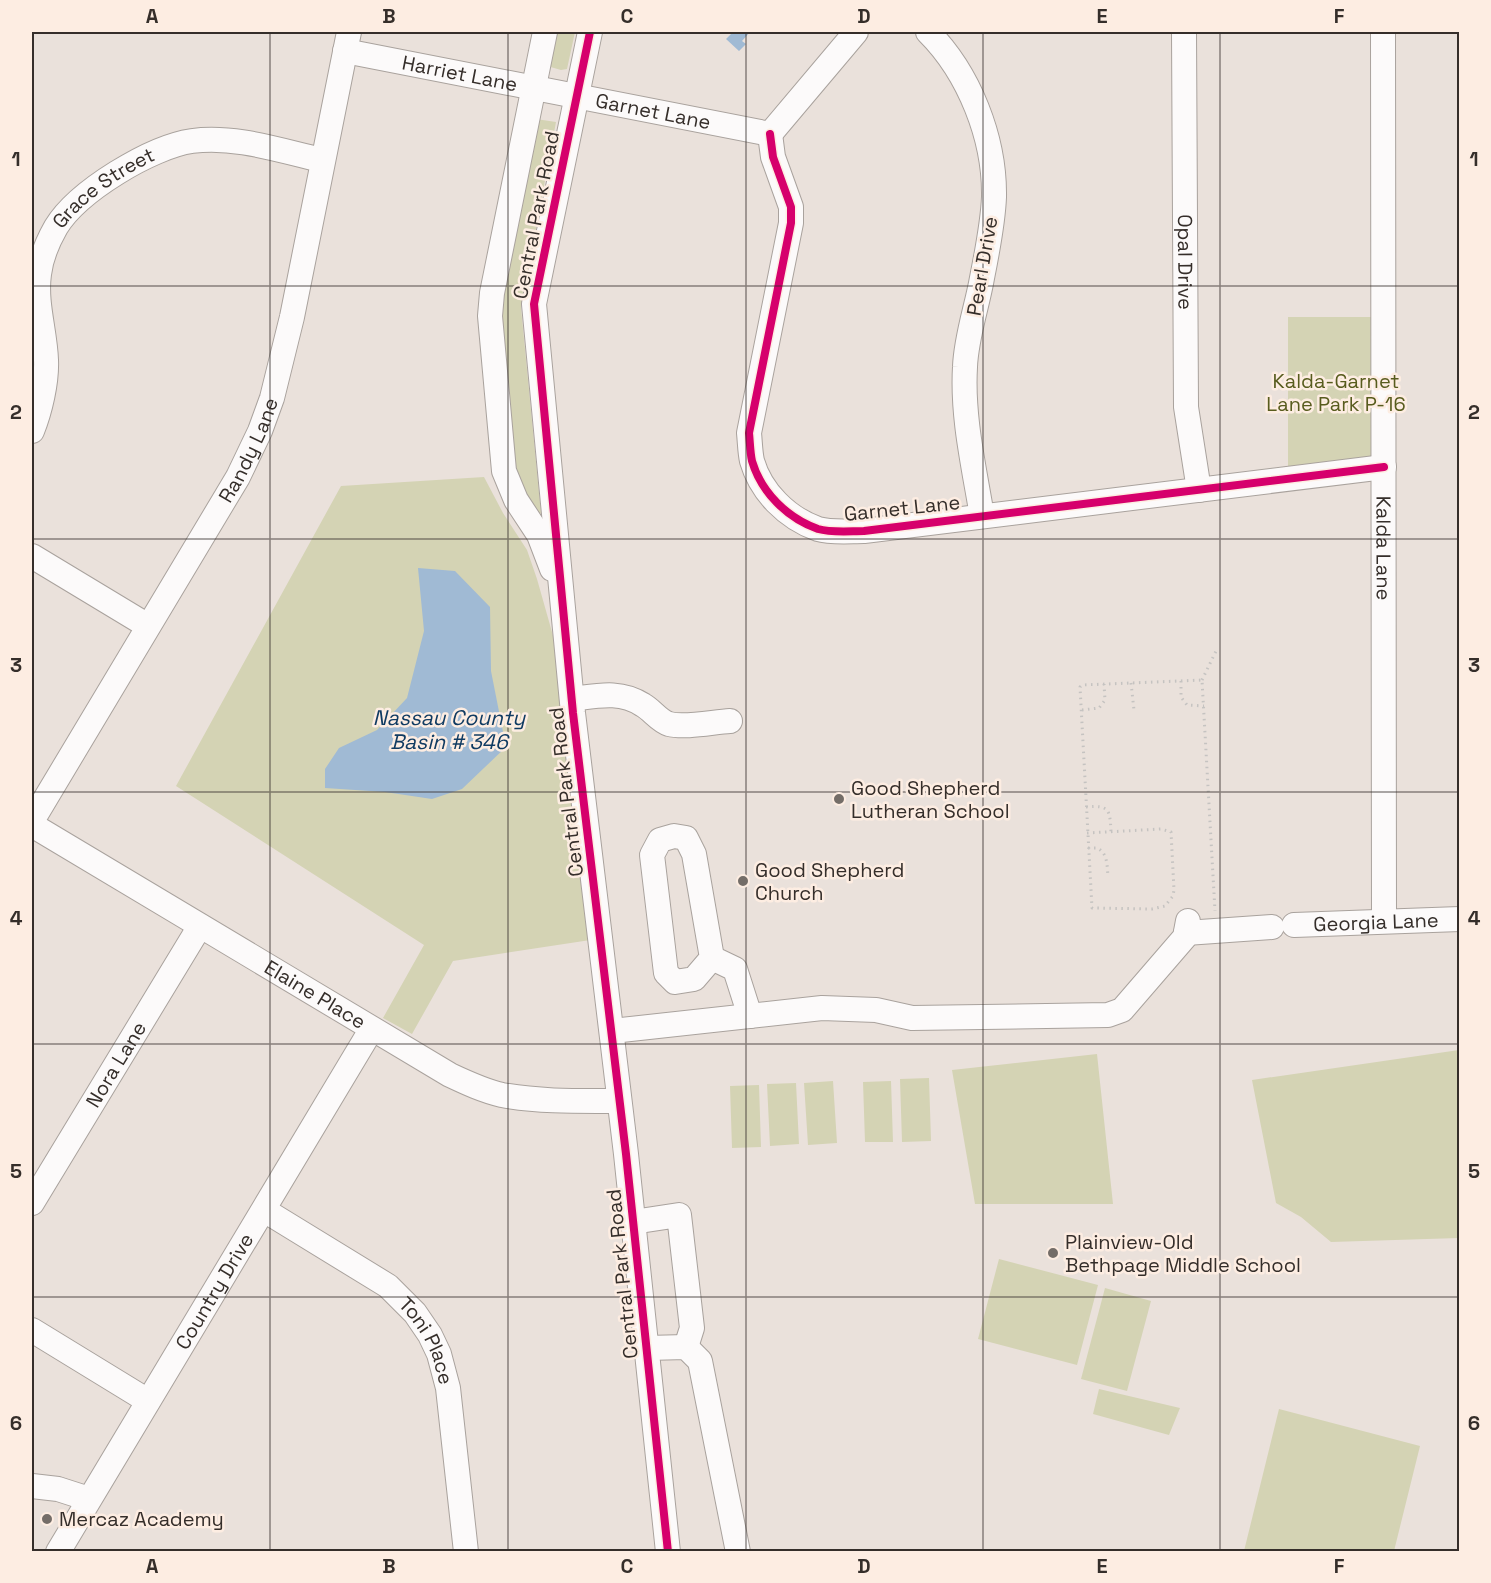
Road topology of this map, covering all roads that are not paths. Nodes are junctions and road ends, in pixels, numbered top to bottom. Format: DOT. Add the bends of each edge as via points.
graph roads {
  1 [pos="544,32"];
  2 [pos="590,32"];
  3 [pos="856,32"];
  4 [pos="928,32"];
  5 [pos="1184,32"];
  6 [pos="1383,32"];
  7 [pos="347,41"];
  8 [pos="533,88"];
  9 [pos="575,96"];
  10 [pos="770,134"];
  11 [pos="322,160"];
  12 [pos="32,431"];
  13 [pos="1384,467"];
  14 [pos="1199,490"];
  15 [pos="982,516"];
  16 [pos="32,556"];
  17 [pos="564,614"];
  18 [pos="148,626"];
  19 [pos="572,699"];
  20 [pos="730,721"];
  21 [pos="32,823"];
  22 [pos="1460,919"];
  23 [pos="1384,921"];
  24 [pos="200,926"];
  25 [pos="712,958"];
  26 [pos="750,1016"];
  27 [pos="371,1030"];
  28 [pos="612,1031"];
  29 [pos="618,1101"];
  30 [pos="32,1203"];
  31 [pos="264,1210"];
  32 [pos="633,1222"];
  33 [pos="32,1330"];
  34 [pos="686,1347"];
  35 [pos="647,1348"];
  36 [pos="148,1401"];
  37 [pos="32,1486"];
  38 [pos="89,1499"];
  39 [pos="58,1551"];
  40 [pos="466,1551"];
  41 [pos="668,1551"];
  42 [pos="738,1551"];
  1 -- 8 [label="street, Central Park Road"];
  2 -- 9 [label="street, Central Park Road"];
  3 -- 10 [label="street"];
  4 -- 15 [label="street, Pearl Drive" via="969,89 992,165 994,198 965,365 965,406"];
  5 -- 14 [label="street, Opal Drive" via="1186,407"];
  6 -- 13 [label="street, Kalda Lane"];
  7 -- 8 [label="street, Harriet Lane"];
  7 -- 11 [label="street, Randy Lane"];
  8 -- 9 [label="street, Harriet Lane"];
  8 -- 17 [label="street, Central Park Road" via="490,316 504,471 516,500 539,535"];
  9 -- 10 [label="street, Garnet Lane"];
  9 -- 17 [label="street, Central Park Road" via="534,304"];
  10 -- 15 [label="street, Garnet Lane" via="773,157 791,207 791,223 749,433 752,460 763,484 775,503 819,529 864,531"];
  11 -- 12 [label="street, Grace Street" via="246,144 192,141 145,155 71,208 43,253 39,274 38,300 46,361 39,412"];
  11 -- 18 [label="street, Randy Lane" via="292,317 260,431 238,477"];
  13 -- 14 [label="street, Garnet Lane"];
  13 -- 23 [label="street, Kalda Lane"];
  14 -- 15 [label="street, Garnet Lane"];
  16 -- 18 [label="street"];
  17 -- 19 [label="street, Central Park Road"];
  18 -- 21 [label="street, Randy Lane"];
  19 -- 20 [label="street" via="619,694 645,705 669,724"];
  19 -- 28 [label="street, Central Park Road"];
  21 -- 24 [label="street, Elaine Place"];
  22 -- 23 [label="street, Georgia Lane"];
  23 -- 26 [label="street, Georgia Lane" via="1187,927 1185,937 1122,1010 1108,1015 912,1018 876,1010 822,1008"];
  24 -- 27 [label="street, Elaine Place"];
  24 -- 30 [label="street, Nora Lane"];
  25 -- 25 [label="street" via="694,854 686,838 660,840 652,855 666,973 675,982 694,980"];
  25 -- 26 [label="street" via="735,969"];
  26 -- 28 [label="street"];
  27 -- 29 [label="street, Elaine Place" via="483,1089 542,1100"];
  27 -- 31 [label="street, Country Drive"];
  28 -- 29 [label="street, Central Park Road"];
  29 -- 32 [label="street, Central Park Road"];
  31 -- 36 [label="street, Country Drive"];
  31 -- 40 [label="street, Toni Place" via="388,1286 430,1335 448,1388"];
  32 -- 34 [label="street" via="679,1215 692,1328"];
  32 -- 35 [label="street, Central Park Road"];
  33 -- 36 [label="street"];
  34 -- 35 [label="street"];
  34 -- 42 [label="street" via="700,1361"];
  35 -- 41 [label="street, Central Park Road"];
  36 -- 38 [label="street, Country Drive"];
  37 -- 38 [label="street"];
  38 -- 39 [label="street, Country Drive"];
}
